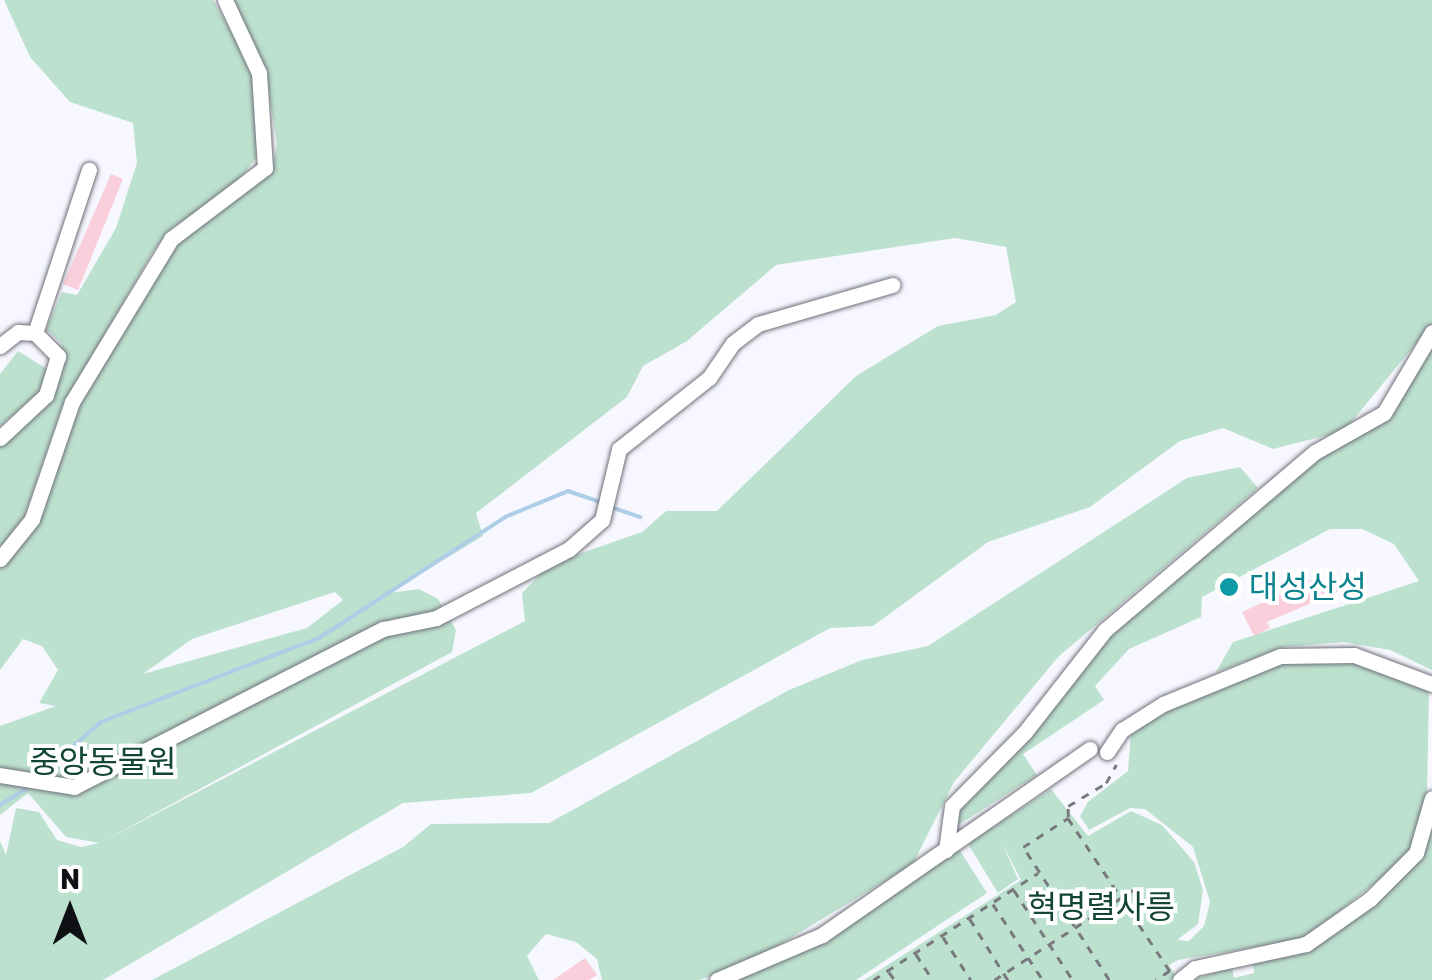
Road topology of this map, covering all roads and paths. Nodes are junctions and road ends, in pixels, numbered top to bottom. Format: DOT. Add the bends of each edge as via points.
graph roads {
  1 [pos="224,0"];
  2 [pos="89,170"];
  3 [pos="892,284"];
  4 [pos="1432,332"];
  5 [pos="35,333"];
  6 [pos="0,346"];
  7 [pos="0,438"];
  8 [pos="0,559"];
  9 [pos="1432,684"];
  10 [pos="1090,749"];
  11 [pos="1107,752"];
  12 [pos="0,775"];
  13 [pos="1432,798"];
  14 [pos="1068,818"];
  15 [pos="946,850"];
  16 [pos="1040,872"];
  17 [pos="1014,889"];
  18 [pos="1133,890"];
  19 [pos="1122,897"];
  20 [pos="992,903"];
  21 [pos="969,918"];
  22 [pos="1075,927"];
  23 [pos="942,935"];
  24 [pos="1049,944"];
  25 [pos="915,953"];
  26 [pos="1028,958"];
  27 [pos="888,970"];
  28 [pos="1004,974"];
  29 [pos="717,980"];
  30 [pos="874,980"];
  31 [pos="895,980"];
  32 [pos="933,980"];
  33 [pos="970,980"];
  34 [pos="994,980"];
  35 [pos="1008,980"];
  36 [pos="1043,980"];
  37 [pos="1073,980"];
  38 [pos="1109,980"];
  39 [pos="1156,980"];
  40 [pos="1180,980"];
  1 -- 8 [label="street" via="260,73 265,168 171,239 72,402 32,519"];
  2 -- 5 [label="street"];
  3 -- 12 [label="street" via="758,324 709,378 618,450 607,505 552,558 436,618 383,629 74,787"];
  4 -- 15 [label="street" via="1384,413 1315,452 1105,630 1025,732 944,816"];
  5 -- 6 [label="street" via="18,332"];
  5 -- 7 [label="street" via="58,356 58,372 46,396"];
  9 -- 11 [label="street" via="1354,655 1280,656 1162,704 1122,730"];
  10 -- 15 [label="street"];
  11 -- 14 [label="path" via="1115,774 1068,806"];
  13 -- 40 [label="street" via="1416,853 1370,900 1306,944 1195,968"];
  14 -- 16 [label="path" via="1023,846"];
  14 -- 19 [label="path"];
  15 -- 29 [label="street" via="822,934"];
  16 -- 17 [label="path"];
  16 -- 22 [label="path"];
  17 -- 20 [label="path"];
  17 -- 24 [label="path"];
  18 -- 19 [label="path"];
  19 -- 22 [label="path"];
  19 -- 39 [label="path" via="1170,971"];
  20 -- 21 [label="path"];
  20 -- 26 [label="path"];
  21 -- 23 [label="path"];
  21 -- 28 [label="path"];
  22 -- 24 [label="path"];
  22 -- 38 [label="path"];
  23 -- 25 [label="path"];
  23 -- 33 [label="path"];
  24 -- 26 [label="path"];
  24 -- 37 [label="path"];
  25 -- 27 [label="path"];
  25 -- 32 [label="path"];
  26 -- 28 [label="path"];
  26 -- 36 [label="path"];
  27 -- 30 [label="path"];
  27 -- 31 [label="path"];
  28 -- 34 [label="path"];
  28 -- 35 [label="path"];
}
